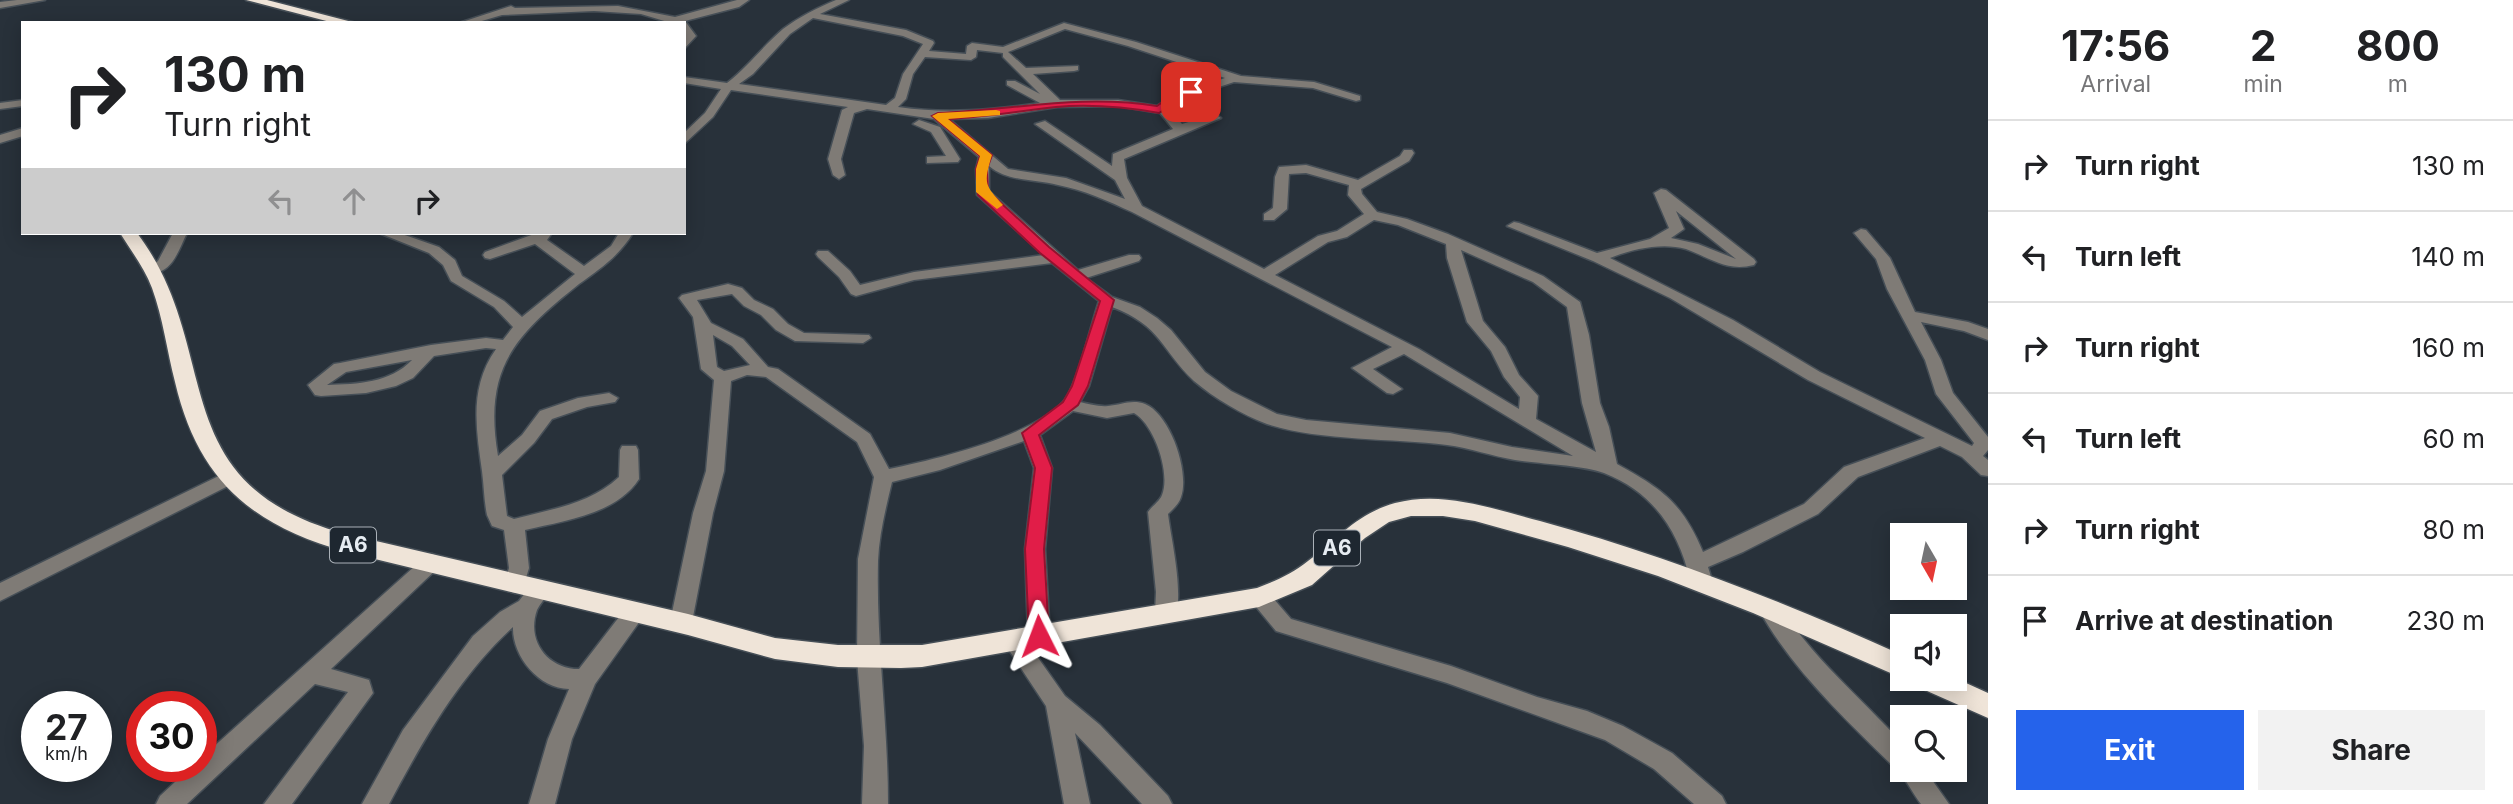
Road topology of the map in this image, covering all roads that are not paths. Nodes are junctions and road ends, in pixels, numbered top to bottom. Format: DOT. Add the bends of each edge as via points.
graph roads {
  1 [pos="40,0"];
  2 [pos="531,0"];
  3 [pos="744,0"];
  4 [pos="844,0"];
  5 [pos="257,1"];
  6 [pos="728,5"];
  7 [pos="0,7"];
  8 [pos="502,12"];
  9 [pos="810,15"];
  10 [pos="342,21"];
  11 [pos="471,21"];
  12 [pos="678,21"];
  13 [pos="922,54"];
  14 [pos="1007,55"];
  15 [pos="1074,68"];
  16 [pos="1027,74"];
  17 [pos="686,80"];
  18 [pos="1240,80"];
  19 [pos="1011,83"];
  20 [pos="727,88"];
  21 [pos="0,97"];
  22 [pos="19,98"];
  23 [pos="1356,99"];
  24 [pos="1054,104"];
  25 [pos="0,106"];
  26 [pos="862,107"];
  27 [pos="1162,108"];
  28 [pos="888,109"];
  29 [pos="938,116"];
  30 [pos="1215,118"];
  31 [pos="1041,124"];
  32 [pos="1179,129"];
  33 [pos="906,130"];
  34 [pos="21,133"];
  35 [pos="940,136"];
  36 [pos="0,138"];
  37 [pos="686,139"];
  38 [pos="1408,153"];
  39 [pos="986,155"];
  40 [pos="931,160"];
  41 [pos="839,175"];
  42 [pos="1120,178"];
  43 [pos="1359,184"];
  44 [pos="1137,209"];
  45 [pos="1373,215"];
  46 [pos="1269,216"];
  47 [pos="1514,226"];
  48 [pos="1861,233"];
  49 [pos="129,235"];
  50 [pos="179,235"];
  51 [pos="392,235"];
  52 [pos="625,235"];
  53 [pos="542,236"];
  54 [pos="1656,241"];
  55 [pos="1453,242"];
  56 [pos="823,254"];
  57 [pos="490,255"];
  58 [pos="1056,258"];
  59 [pos="1134,258"];
  60 [pos="1598,258"];
  61 [pos="154,269"];
  62 [pos="584,275"];
  63 [pos="1264,275"];
  64 [pos="1076,276"];
  65 [pos="1107,300"];
  66 [pos="1912,316"];
  67 [pos="704,326"];
  68 [pos="523,327"];
  69 [pos="1988,335"];
  70 [pos="863,338"];
  71 [pos="506,345"];
  72 [pos="1404,348"];
  73 [pos="431,350"];
  74 [pos="762,370"];
  75 [pos="723,378"];
  76 [pos="1393,389"];
  77 [pos="609,398"];
  78 [pos="1070,405"];
  79 [pos="1527,421"];
  80 [pos="1030,433"];
  81 [pos="1939,440"];
  82 [pos="1980,447"];
  83 [pos="629,450"];
  84 [pos="1608,467"];
  85 [pos="1988,470"];
  86 [pos="492,473"];
  87 [pos="229,477"];
  88 [pos="884,477"];
  89 [pos="514,526"];
  90 [pos="432,562"];
  91 [pos="1699,572"];
  92 [pos="515,584"];
  93 [pos="0,593"];
  94 [pos="1259,597"];
  95 [pos="533,599"];
  96 [pos="1769,608"];
  97 [pos="1166,613"];
  98 [pos="634,614"];
  99 [pos="681,622"];
  100 [pos="1026,639"];
  101 [pos="868,659"];
  102 [pos="1890,662"];
  103 [pos="309,673"];
  104 [pos="585,679"];
  105 [pos="1954,691"];
  106 [pos="1057,703"];
  107 [pos="1988,706"];
  108 [pos="1890,746"];
  109 [pos="1919,782"];
  110 [pos="169,804"];
  111 [pos="277,804"];
  112 [pos="375,804"];
  113 [pos="542,804"];
  114 [pos="875,804"];
  115 [pos="1077,804"];
  116 [pos="1160,804"];
  117 [pos="1713,804"];
  118 [pos="1936,804"];
  1 -- 7 [label="street"];
  2 -- 8 [label="street"];
  3 -- 12 [label="street"];
  4 -- 9 [label="street"];
  5 -- 10 [label="highway"];
  6 -- 12 [label="street"];
  8 -- 11 [label="street"];
  8 -- 12 [label="street" via="650,9"];
  9 -- 13 [label="street" via="917,36 929,43"];
  9 -- 20 [label="street"];
  13 -- 18 [label="street" via="971,57 972,46 1004,50 1064,26"];
  13 -- 28 [label="street" via="908,74 900,99"];
  14 -- 16 [label="street"];
  15 -- 16 [label="street" via="1032,69"];
  16 -- 24 [label="street"];
  17 -- 20 [label="street"];
  18 -- 23 [label="street" via="1314,85"];
  18 -- 27 [label="street" via="1225,80 1176,97"];
  19 -- 24 [label="street"];
  20 -- 26 [label="street"];
  20 -- 37 [label="street"];
  21 -- 22 [label="street"];
  22 -- 25 [label="street"];
  24 -- 27 [label="street"];
  24 -- 29 [label="street"];
  26 -- 28 [label="street"];
  26 -- 35 [label="street" via="931,127"];
  26 -- 41 [label="street" via="848,110 834,160"];
  27 -- 32 [label="street"];
  28 -- 29 [label="street"];
  29 -- 39 [label="street"];
  30 -- 32 [label="street"];
  31 -- 42 [label="street"];
  32 -- 42 [label="street" via="1117,158"];
  33 -- 35 [label="street"];
  34 -- 36 [label="street"];
  35 -- 40 [label="street" via="956,165"];
  38 -- 43 [label="street"];
  39 -- 44 [label="street" via="1004,172 1069,183"];
  39 -- 58 [label="street" via="982,192"];
  42 -- 44 [label="street"];
  43 -- 45 [label="street" via="1354,187 1355,195"];
  43 -- 46 [label="street" via="1306,169 1284,170 1280,209"];
  44 -- 63 [label="street"];
  45 -- 55 [label="street"];
  45 -- 63 [label="street"];
  47 -- 60 [label="street"];
  48 -- 66 [label="street" via="1883,258"];
  49 -- 61 [label="highway, A6"];
  50 -- 61 [label="street" via="164,264"];
  51 -- 68 [label="street" via="434,250 450,262 456,278 499,304"];
  52 -- 62 [label="street" via="616,249"];
  53 -- 57 [label="street"];
  53 -- 62 [label="street" via="547,248"];
  54 -- 54 [label="street" via="1691,246 1731,264 1749,262 1657,188 1677,229"];
  54 -- 60 [label="street"];
  55 -- 79 [label="street" via="1475,322 1529,396"];
  55 -- 84 [label="street" via="1538,279 1574,305"];
  56 -- 58 [label="street" via="856,290 914,275"];
  58 -- 64 [label="street"];
  59 -- 64 [label="street"];
  60 -- 81 [label="street" via="1709,313 1814,376"];
  61 -- 87 [label="highway, A6" via="186,392 203,436"];
  62 -- 68 [label="street"];
  63 -- 72 [label="street"];
  64 -- 65 [label="street"];
  65 -- 78 [label="street"];
  65 -- 84 [label="street" via="1152,321 1199,376 1224,395 1272,419 1450,439"];
  66 -- 69 [label="street"];
  66 -- 82 [label="street" via="1945,394"];
  67 -- 70 [label="street" via="687,298 728,289 801,338"];
  67 -- 74 [label="street" via="757,357"];
  67 -- 75 [label="street" via="709,369"];
  68 -- 71 [label="street"];
  71 -- 73 [label="street"];
  71 -- 86 [label="street" via="492,371 484,404 485,444"];
  72 -- 76 [label="street" via="1360,368"];
  72 -- 79 [label="street"];
  73 -- 73 [label="street" via="340,368 317,385 321,391 332,391 396,380"];
  74 -- 75 [label="street" via="741,370"];
  74 -- 88 [label="street" via="864,438"];
  75 -- 99 [label="street" via="715,471"];
  77 -- 86 [label="street" via="546,415"];
  78 -- 80 [label="street"];
  78 -- 97 [label="street" via="1097,411 1139,407 1157,424 1166,444 1173,486 1171,498 1158,512"];
  79 -- 84 [label="street"];
  80 -- 88 [label="street" via="933,466"];
  80 -- 100 [label="street" via="1043,468"];
  81 -- 82 [label="street"];
  81 -- 91 [label="street" via="1851,472 1811,509 1736,547"];
  82 -- 85 [label="street"];
  83 -- 89 [label="street" via="629,479 610,498"];
  84 -- 91 [label="street" via="1667,504"];
  86 -- 89 [label="street" via="499,521"];
  87 -- 90 [label="highway, A6" via="274,515 315,534"];
  87 -- 93 [label="street"];
  88 -- 101 [label="street" via="868,559"];
  89 -- 92 [label="street" via="519,568"];
  90 -- 92 [label="highway, A6"];
  90 -- 103 [label="street"];
  91 -- 94 [label="highway, A6" via="1484,516 1423,507 1370,521 1303,578"];
  91 -- 96 [label="highway, A6"];
  92 -- 95 [label="highway, A6"];
  94 -- 97 [label="highway, A6"];
  94 -- 117 [label="street" via="1284,625 1451,675 1614,733 1663,761"];
  95 -- 98 [label="highway, A6"];
  95 -- 104 [label="street" via="523,630 527,649 542,667 563,678"];
  95 -- 112 [label="street" via="481,642 412,737"];
  96 -- 102 [label="highway, A6"];
  96 -- 108 [label="street" via="1797,651"];
  97 -- 100 [label="highway, A6"];
  98 -- 99 [label="highway, A6"];
  98 -- 104 [label="street"];
  99 -- 101 [label="highway, A6" via="753,643"];
  100 -- 101 [label="highway, A6" via="922,656"];
  100 -- 106 [label="street"];
  101 -- 114 [label="street" via="876,746"];
  103 -- 110 [label="street"];
  103 -- 111 [label="street" via="354,684 361,687 361,693"];
  104 -- 113 [label="street" via="560,739"];
  105 -- 107 [label="highway"];
  106 -- 115 [label="street"];
  106 -- 116 [label="street"];
  109 -- 118 [label="street"];
}
